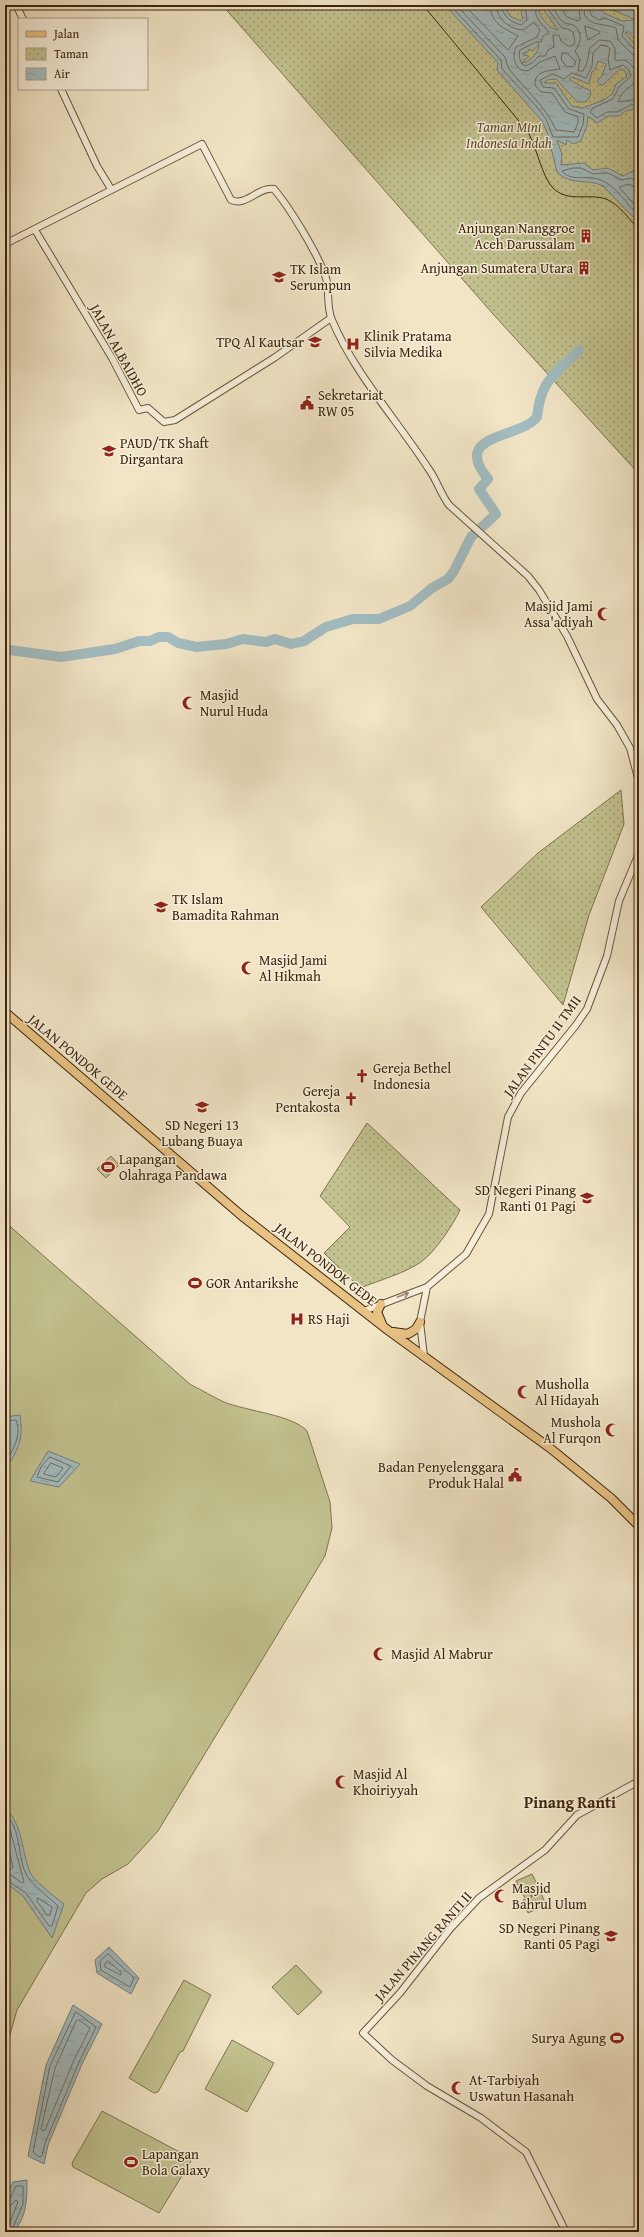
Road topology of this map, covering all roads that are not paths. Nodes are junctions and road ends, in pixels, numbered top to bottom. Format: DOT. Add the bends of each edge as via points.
graph roads {
  1 [pos="16,5"];
  2 [pos="22,18"];
  3 [pos="61,90"];
  4 [pos="111,189"];
  5 [pos="35,230"];
  6 [pos="5,244"];
  7 [pos="331,318"];
  8 [pos="639,782"];
  9 [pos="639,849"];
  10 [pos="5,1012"];
  11 [pos="427,1287"];
  12 [pos="381,1304"];
  13 [pos="364,1311"];
  14 [pos="420,1322"];
  15 [pos="388,1330"];
  16 [pos="424,1356"];
  17 [pos="639,1526"];
  18 [pos="639,1781"];
  19 [pos="566,2232"];
  1 -- 2 [label="street"];
  3 -- 4 [label="street" via="97,166"];
  4 -- 5 [label="street"];
  4 -- 7 [label="street" via="202,144 232,200 241,201 268,188 277,192 320,262 326,279"];
  5 -- 6 [label="street"];
  5 -- 7 [label="street, JALAN ALBAIDHO" via="112,358 139,410 148,408 164,422 175,420 274,358"];
  7 -- 8 [label="street" via="359,367 406,439 428,467 441,495 474,529 533,581 567,636 597,699 617,725 630,748"];
  9 -- 11 [label="street, JALAN PINTU II TMII" via="619,901 608,956 586,1009 521,1093 508,1117 489,1214 466,1254"];
  10 -- 13 [label="main road, JALAN PONDOK GEDE" via="239,1214"];
  12 -- 11 [label="street, JALAN PINTU II TMII, one-way"];
  11 -- 14 [label="street"];
  12 -- 13 [label="street, JALAN PINTU II TMII"];
  12 -- 15 [label="main road" via="377,1309 378,1316"];
  13 -- 15 [label="main road, JALAN PONDOK GEDE"];
  14 -- 15 [label="main road" via="416,1329 408,1334 397,1334"];
  14 -- 16 [label="street"];
  15 -- 16 [label="main road, JALAN PONDOK GEDE"];
  16 -- 17 [label="main road, JALAN PONDOK GEDE" via="550,1448 611,1498"];
  18 -- 19 [label="street, JALAN PINANG RANTI II" via="577,1815 545,1850 480,1898 450,1929 400,1993 363,2034 427,2086 481,2118 526,2152"];
}
